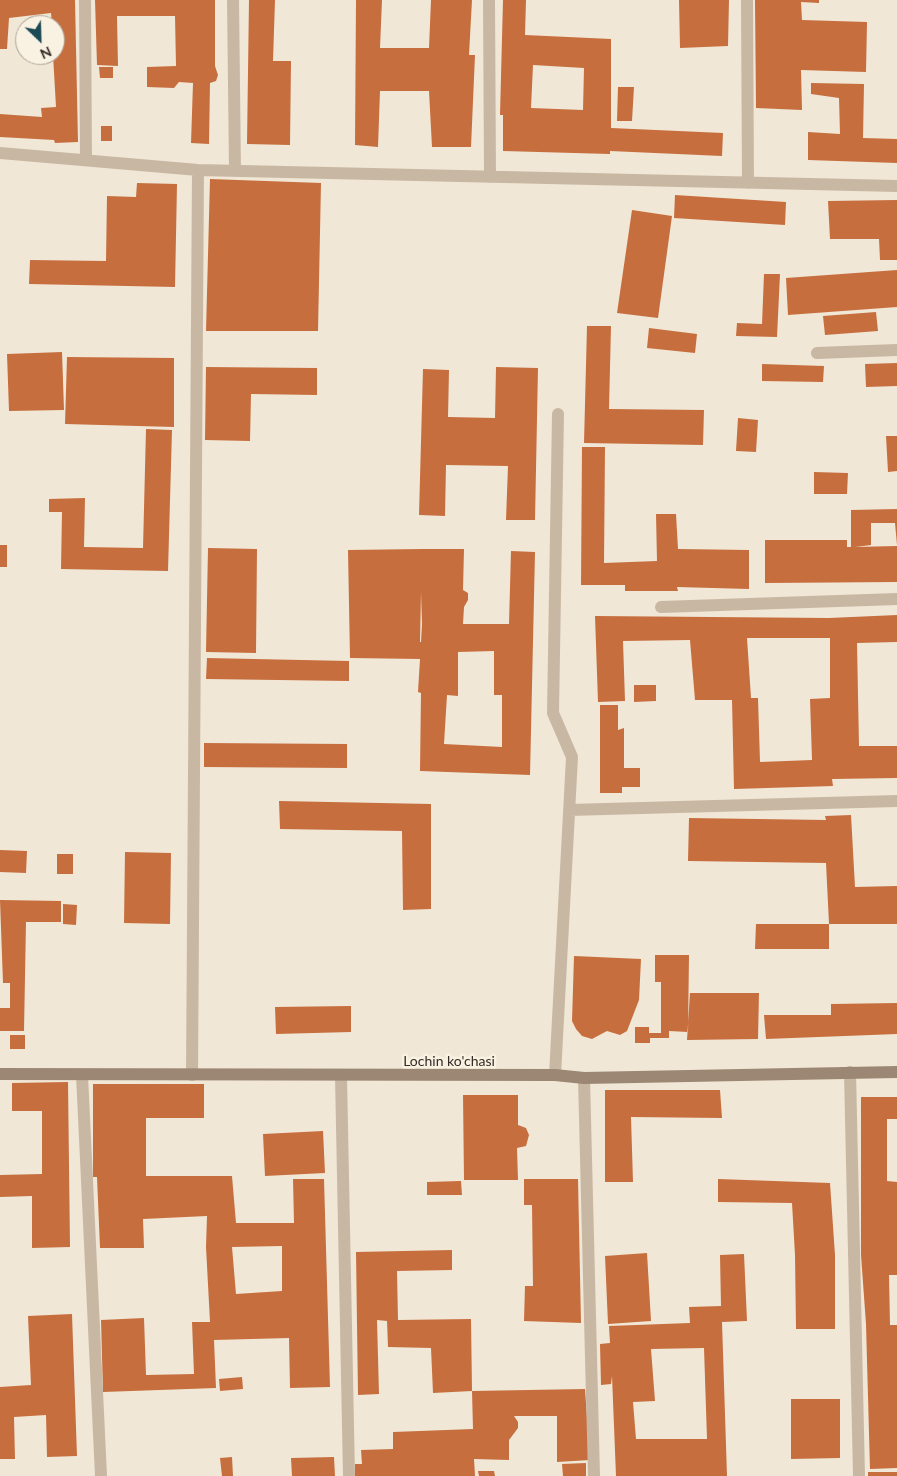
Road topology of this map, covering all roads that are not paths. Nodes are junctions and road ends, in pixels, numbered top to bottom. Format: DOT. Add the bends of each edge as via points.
graph roads {
  1 [pos="85,0"];
  2 [pos="233,0"];
  3 [pos="490,0"];
  4 [pos="747,0"];
  5 [pos="0,153"];
  6 [pos="86,160"];
  7 [pos="198,170"];
  8 [pos="235,171"];
  9 [pos="490,177"];
  10 [pos="748,183"];
  11 [pos="897,186"];
  12 [pos="897,350"];
  13 [pos="817,353"];
  14 [pos="558,414"];
  15 [pos="897,599"];
  16 [pos="661,607"];
  17 [pos="897,801"];
  18 [pos="569,810"];
  19 [pos="850,1072"];
  20 [pos="897,1072"];
  21 [pos="0,1074"];
  22 [pos="82,1075"];
  23 [pos="192,1075"];
  24 [pos="555,1075"];
  25 [pos="341,1076"];
  26 [pos="584,1078"];
  27 [pos="101,1476"];
  28 [pos="349,1476"];
  29 [pos="594,1476"];
  30 [pos="859,1476"];
  1 -- 6 [label="street"];
  2 -- 8 [label="street"];
  3 -- 9 [label="street"];
  4 -- 10 [label="street"];
  5 -- 6 [label="street"];
  6 -- 7 [label="street"];
  7 -- 8 [label="street"];
  7 -- 23 [label="street"];
  8 -- 9 [label="street"];
  9 -- 10 [label="street"];
  10 -- 11 [label="street"];
  12 -- 13 [label="street"];
  14 -- 18 [label="street" via="553,713 572,757"];
  15 -- 16 [label="street"];
  17 -- 18 [label="street"];
  18 -- 24 [label="street"];
  19 -- 20 [label="street, Lochin ko'chasi"];
  19 -- 26 [label="street, Lochin ko'chasi"];
  19 -- 30 [label="street"];
  21 -- 22 [label="street, Lochin ko'chasi"];
  22 -- 23 [label="street, Lochin ko'chasi"];
  22 -- 27 [label="street"];
  23 -- 25 [label="street, Lochin ko'chasi"];
  24 -- 25 [label="street, Lochin ko'chasi"];
  24 -- 26 [label="street, Lochin ko'chasi"];
  25 -- 28 [label="street"];
  26 -- 29 [label="street"];
}
